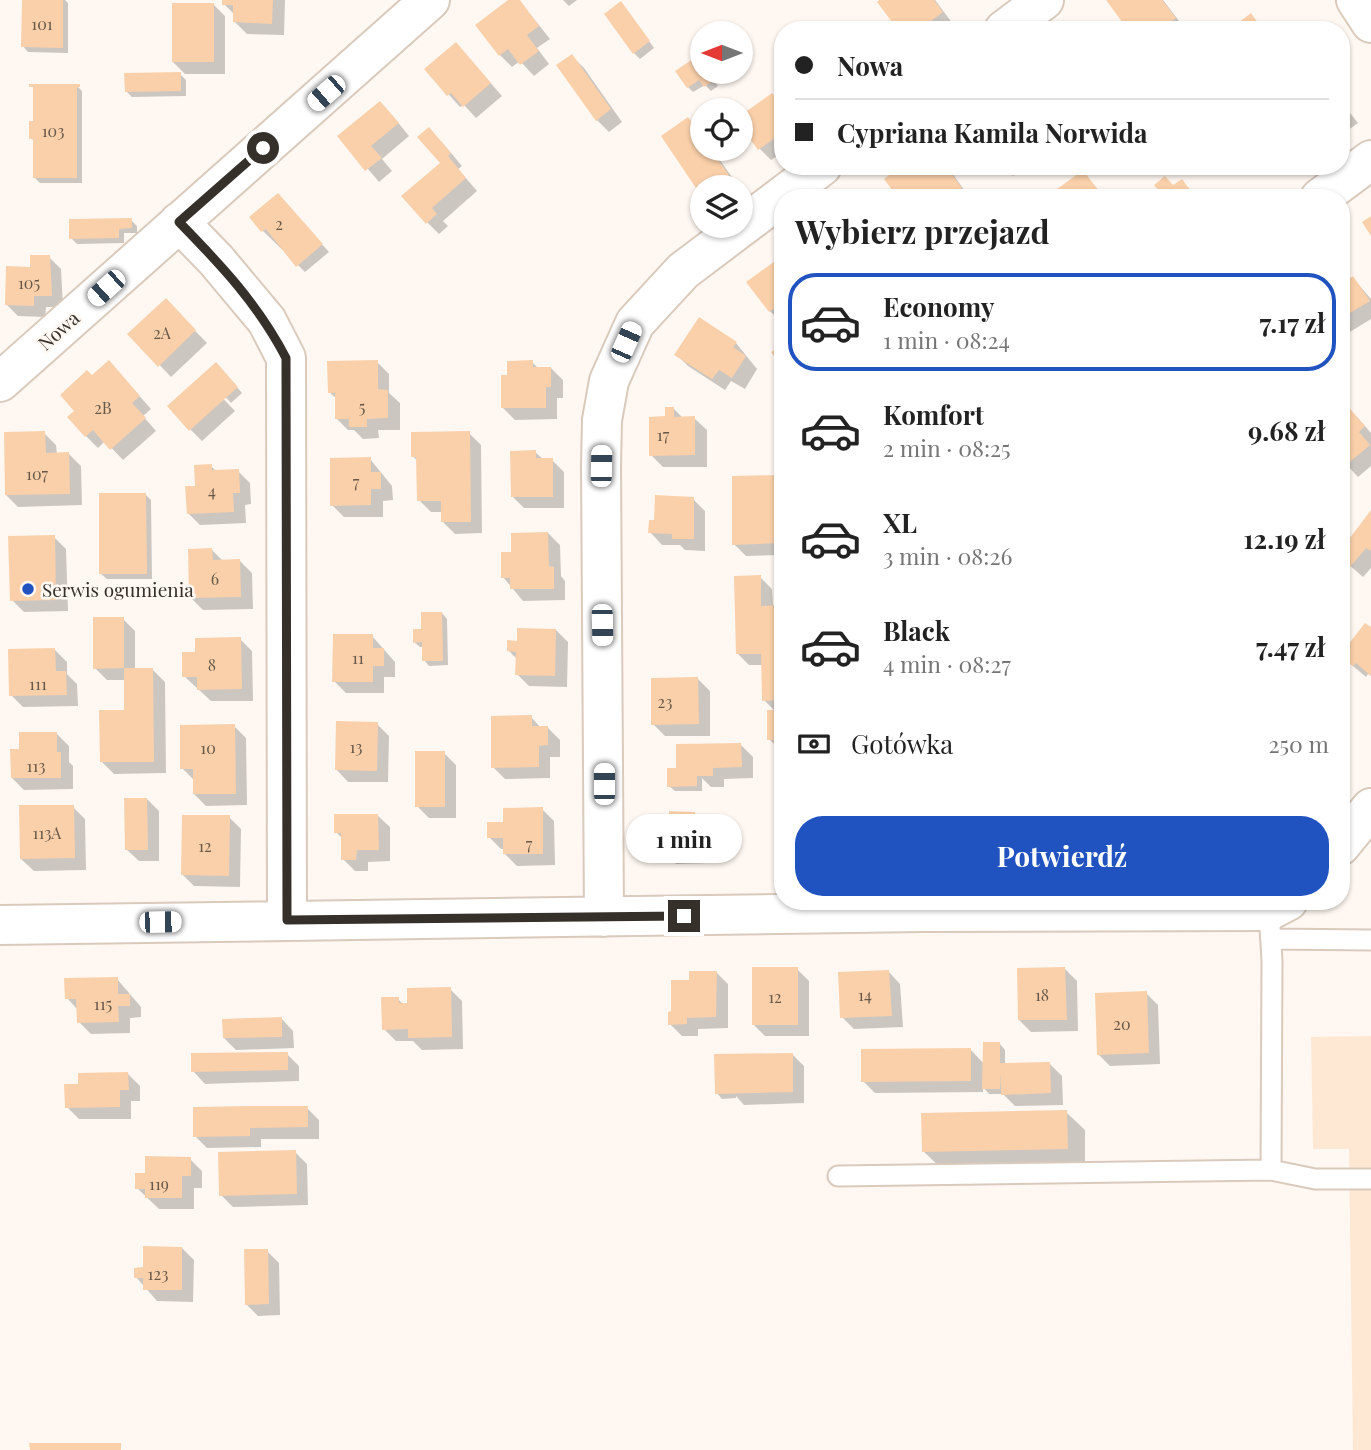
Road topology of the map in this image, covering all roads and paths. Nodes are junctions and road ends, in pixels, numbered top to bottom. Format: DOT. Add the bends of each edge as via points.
graph roads {
  1 [pos="430,0"];
  2 [pos="1044,0"];
  3 [pos="1356,0"];
  4 [pos="1016,21"];
  5 [pos="1371,23"];
  6 [pos="1371,160"];
  7 [pos="810,175"];
  8 [pos="792,189"];
  9 [pos="1332,189"];
  10 [pos="774,202"];
  11 [pos="179,222"];
  12 [pos="0,382"];
  13 [pos="1371,808"];
  14 [pos="1350,834"];
  15 [pos="827,910"];
  16 [pos="1029,910"];
  17 [pos="604,917"];
  18 [pos="1276,917"];
  19 [pos="287,920"];
  20 [pos="0,925"];
  21 [pos="1371,940"];
  22 [pos="1271,1170"];
  23 [pos="838,1176"];
  24 [pos="1371,1179"];
  1 -- 11 [label="street, Nowa"];
  2 -- 4 [label="street"];
  3 -- 5 [label="street"];
  6 -- 9 [label="street"];
  7 -- 8 [label="street"];
  10 -- 17 [label="street" via="683,271 635,323 608,381 601,466"];
  11 -- 12 [label="street, Nowa"];
  11 -- 19 [label="street" via="267,321 286,358"];
  13 -- 14 [label="street"];
  15 -- 17 [label="street"];
  16 -- 18 [label="street"];
  17 -- 19 [label="street"];
  18 -- 21 [label="lane"];
  18 -- 22 [label="lane"];
  19 -- 20 [label="street"];
  22 -- 23 [label="lane"];
  22 -- 24 [label="lane" via="1315,1179"];
}
